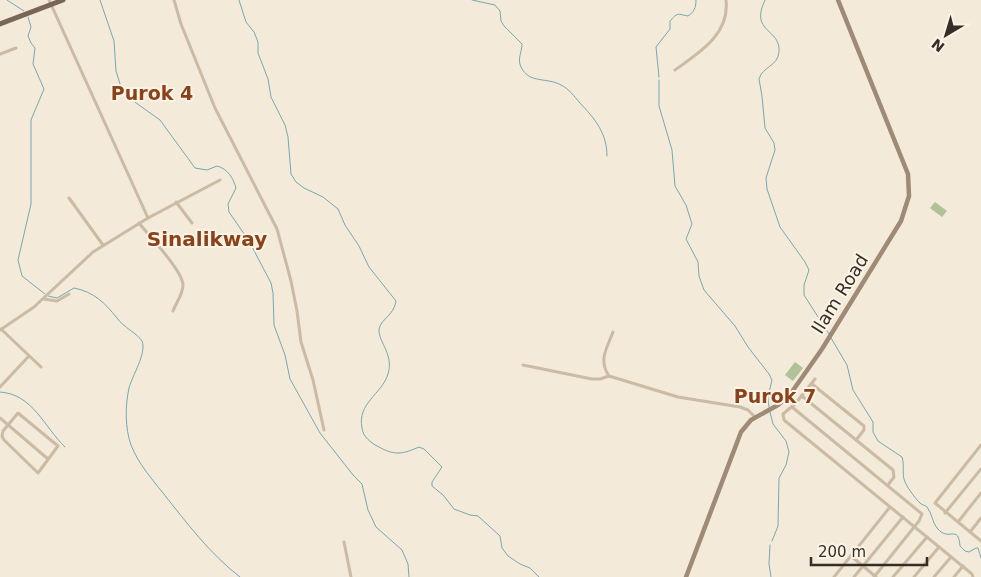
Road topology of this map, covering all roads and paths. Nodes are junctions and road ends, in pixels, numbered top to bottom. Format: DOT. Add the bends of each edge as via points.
graph roads {
  1 [pos="63,0"];
  2 [pos="174,0"];
  3 [pos="726,0"];
  4 [pos="838,0"];
  5 [pos="50,2"];
  6 [pos="0,24"];
  7 [pos="16,48"];
  8 [pos="0,54"];
  9 [pos="675,70"];
  10 [pos="220,180"];
  11 [pos="69,198"];
  12 [pos="176,202"];
  13 [pos="148,218"];
  14 [pos="139,223"];
  15 [pos="192,223"];
  16 [pos="103,245"];
  17 [pos="68,294"];
  18 [pos="44,299"];
  19 [pos="173,311"];
  20 [pos="1,329"];
  21 [pos="613,332"];
  22 [pos="29,356"];
  23 [pos="524,365"];
  24 [pos="41,367"];
  25 [pos="609,376"];
  26 [pos="0,380"];
  27 [pos="815,380"];
  28 [pos="4,382"];
  29 [pos="812,384"];
  30 [pos="0,387"];
  31 [pos="802,396"];
  32 [pos="792,407"];
  33 [pos="756,417"];
  34 [pos="0,418"];
  35 [pos="8,425"];
  36 [pos="324,430"];
  37 [pos="856,440"];
  38 [pos="981,445"];
  39 [pos="48,459"];
  40 [pos="981,469"];
  41 [pos="888,485"];
  42 [pos="981,493"];
  43 [pos="890,507"];
  44 [pos="946,512"];
  45 [pos="903,517"];
  46 [pos="981,518"];
  47 [pos="958,522"];
  48 [pos="914,527"];
  49 [pos="970,532"];
  50 [pos="927,537"];
  51 [pos="981,541"];
  52 [pos="344,542"];
  53 [pos="939,547"];
  54 [pos="851,556"];
  55 [pos="951,556"];
  56 [pos="863,566"];
  57 [pos="963,566"];
  58 [pos="351,577"];
  59 [pos="686,577"];
  60 [pos="834,577"];
  61 [pos="854,577"];
  62 [pos="875,577"];
  63 [pos="894,577"];
  64 [pos="914,577"];
  65 [pos="934,577"];
  66 [pos="954,577"];
  67 [pos="973,577"];
  1 -- 5 [label="main road"];
  2 -- 36 [label="street" via="216,108 277,229"];
  3 -- 9 [label="street" via="727,15 713,40"];
  4 -- 33 [label="street, Ilam Road" via="908,174 908,203 901,221 798,385 784,401"];
  5 -- 6 [label="main road"];
  5 -- 13 [label="street"];
  7 -- 8 [label="street"];
  10 -- 12 [label="street"];
  11 -- 16 [label="street"];
  12 -- 13 [label="street"];
  12 -- 15 [label="street"];
  13 -- 14 [label="street"];
  14 -- 16 [label="street"];
  14 -- 19 [label="street" via="180,275 183,285"];
  16 -- 18 [label="street" via="84,258"];
  17 -- 18 [label="street" via="57,301"];
  18 -- 20 [label="street"];
  20 -- 22 [label="street"];
  21 -- 25 [label="street" via="603,360"];
  22 -- 24 [label="street"];
  22 -- 28 [label="street"];
  23 -- 25 [label="street" via="592,379"];
  25 -- 33 [label="street" via="678,396 740,407"];
  26 -- 28 [label="street"];
  27 -- 29 [label="street"];
  28 -- 30 [label="street"];
  29 -- 31 [label="street"];
  29 -- 37 [label="street" via="864,426"];
  31 -- 32 [label="street"];
  31 -- 37 [label="street"];
  32 -- 41 [label="street"];
  32 -- 43 [label="street" via="782,414 784,420"];
  33 -- 59 [label="street, Ilam Road" via="739,438"];
  34 -- 35 [label="street"];
  35 -- 39 [label="street"];
  35 -- 39 [label="street" via="2,438 38,473"];
  35 -- 39 [label="street" via="18,413 58,446"];
  37 -- 41 [label="street" via="894,472"];
  38 -- 44 [label="street" via="935,502"];
  40 -- 44 [label="street"];
  41 -- 48 [label="street" via="921,512 921,518"];
  42 -- 47 [label="street"];
  43 -- 45 [label="street"];
  43 -- 54 [label="street"];
  44 -- 47 [label="street"];
  45 -- 48 [label="street"];
  45 -- 56 [label="street"];
  46 -- 49 [label="street"];
  47 -- 49 [label="street"];
  48 -- 50 [label="street"];
  48 -- 62 [label="street"];
  49 -- 51 [label="street"];
  50 -- 53 [label="street"];
  50 -- 63 [label="street"];
  52 -- 58 [label="street"];
  53 -- 55 [label="street"];
  53 -- 64 [label="street"];
  54 -- 56 [label="street"];
  54 -- 60 [label="street"];
  55 -- 57 [label="street"];
  55 -- 65 [label="street"];
  56 -- 61 [label="street"];
  56 -- 62 [label="street"];
  57 -- 66 [label="street"];
  57 -- 67 [label="street"];
}
